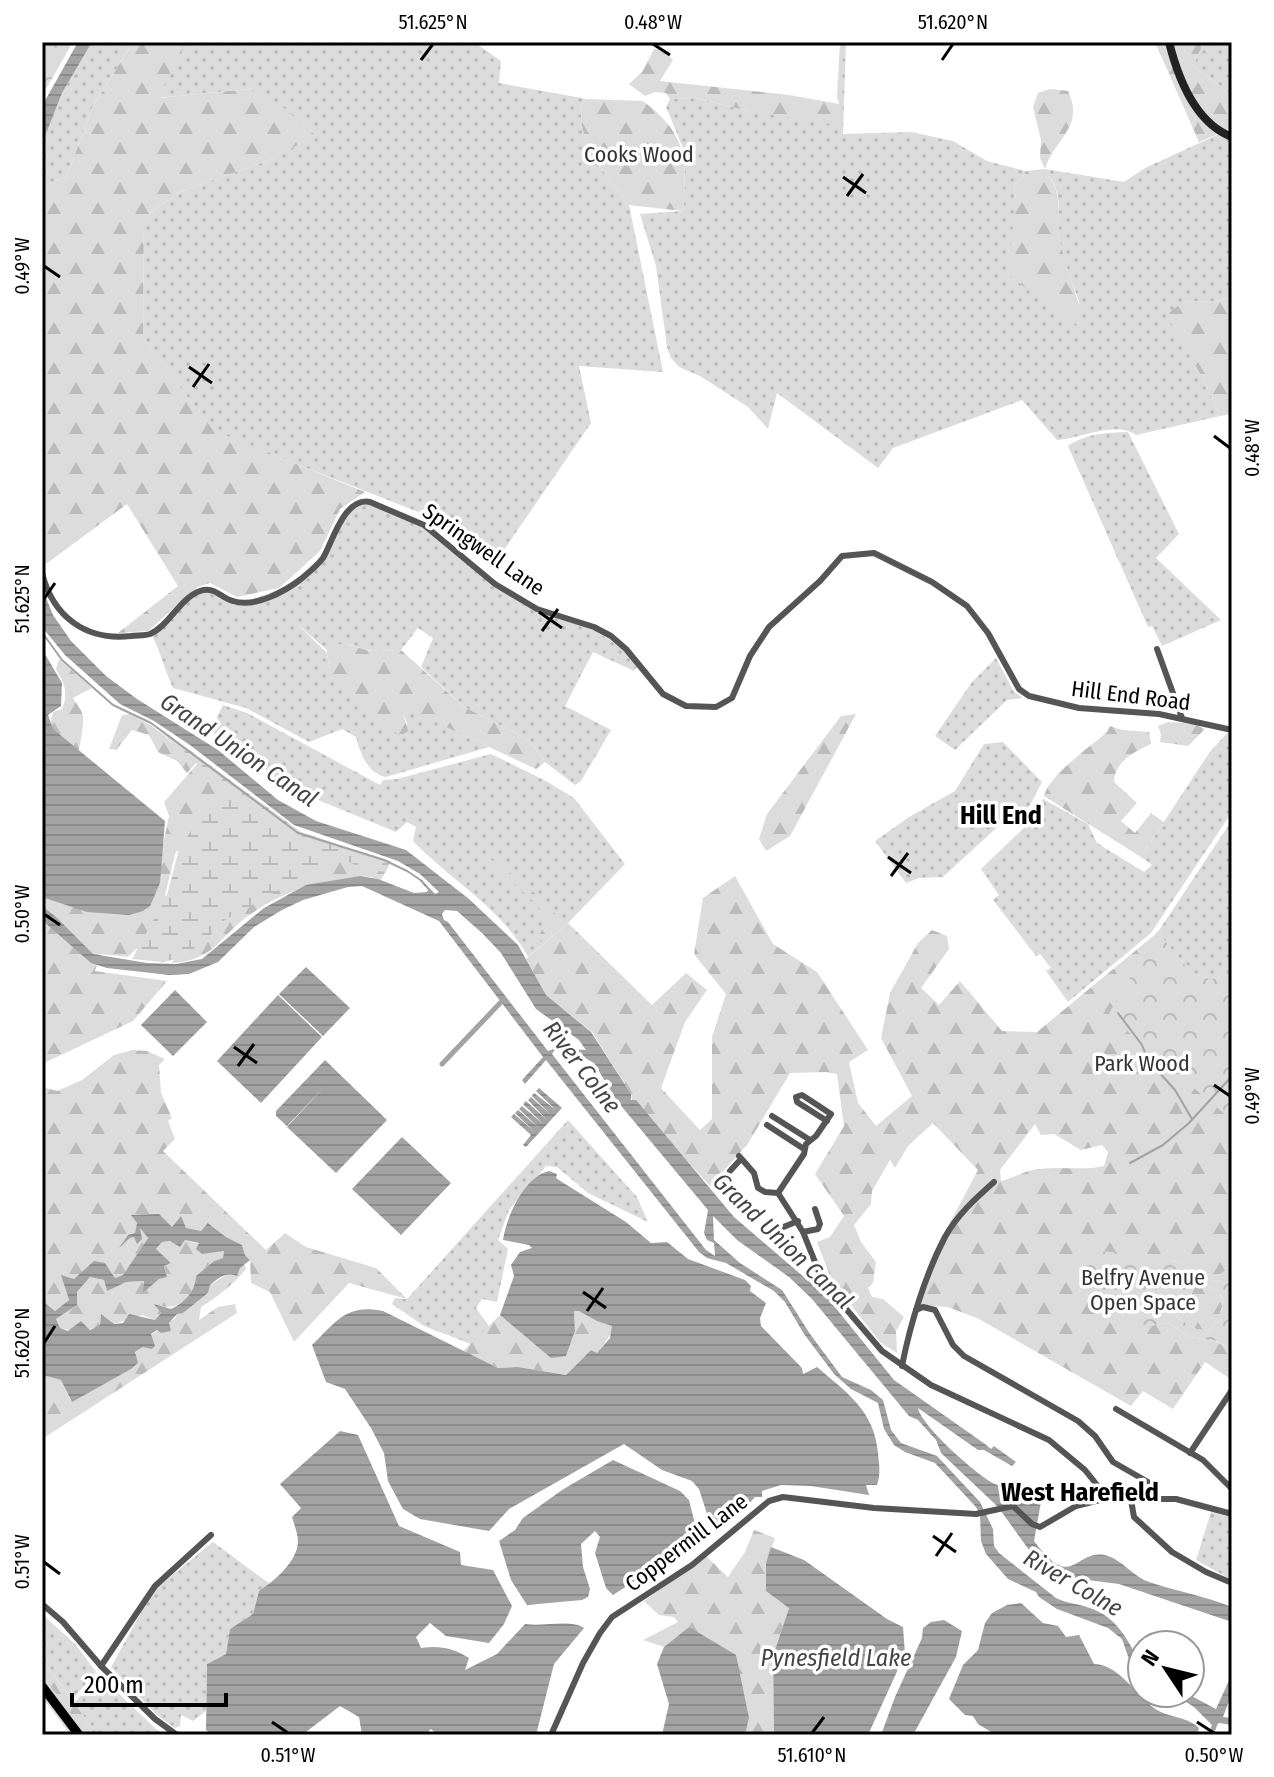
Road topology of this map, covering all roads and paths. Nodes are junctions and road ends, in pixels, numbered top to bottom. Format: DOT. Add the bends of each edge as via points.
graph roads {
  1 [pos="1169,42"];
  2 [pos="1232,137"];
  3 [pos="42,573"];
  4 [pos="1157,649"];
  5 [pos="1026,694"];
  6 [pos="1182,718"];
  7 [pos="1232,730"];
  8 [pos="772,1116"];
  9 [pos="828,1119"];
  10 [pos="767,1125"];
  11 [pos="810,1140"];
  12 [pos="804,1149"];
  13 [pos="730,1171"];
  14 [pos="994,1182"];
  15 [pos="778,1193"];
  16 [pos="815,1209"];
  17 [pos="798,1221"];
  18 [pos="781,1228"];
  19 [pos="803,1232"];
  20 [pos="916,1310"];
  21 [pos="902,1366"];
  22 [pos="1232,1390"];
  23 [pos="1116,1409"];
  24 [pos="1190,1453"];
  25 [pos="1232,1489"];
  26 [pos="1104,1499"];
  27 [pos="1152,1499"];
  28 [pos="1131,1500"];
  29 [pos="1232,1514"];
  30 [pos="211,1535"];
  31 [pos="1232,1583"];
  32 [pos="42,1604"];
  33 [pos="101,1666"];
  34 [pos="42,1686"];
  35 [pos="79,1735"];
  36 [pos="177,1735"];
  37 [pos="551,1735"];
  1 -- 2 [label="street" via="1176,71 1203,117"];
  3 -- 5 [label="street, Springwell Lane" via="51,598 84,629 105,637 150,634 197,592 216,591 236,602 280,593 320,562 349,511 370,502 424,525 495,584 537,609 611,636 663,694 686,706 716,707 732,698 750,656 781,614 842,556 874,553 967,606"];
  4 -- 6 [label="street"];
  5 -- 6 [label="street, Hill End Road" via="1079,708"];
  6 -- 7 [label="street, Hill End Road"];
  8 -- 11 [label="street"];
  9 -- 9 [label="street" via="830,1112 802,1095 796,1097"];
  9 -- 11 [label="street"];
  10 -- 12 [label="street"];
  11 -- 12 [label="street"];
  12 -- 15 [label="street"];
  13 -- 15 [label="street" via="740,1157 754,1173 758,1188"];
  14 -- 20 [label="street" via="945,1236"];
  15 -- 17 [label="street"];
  16 -- 19 [label="street" via="818,1229"];
  17 -- 18 [label="street"];
  17 -- 19 [label="street"];
  19 -- 21 [label="street" via="823,1282 882,1351"];
  20 -- 21 [label="street"];
  20 -- 27 [label="street" via="935,1310 953,1345 975,1365 1078,1421 1113,1462 1148,1482"];
  21 -- 26 [label="street" via="1049,1440 1085,1470"];
  22 -- 24 [label="street"];
  23 -- 24 [label="street"];
  24 -- 25 [label="street"];
  26 -- 28 [label="street"];
  26 -- 37 [label="street, Coppermill Lane" via="1035,1525 1013,1506 978,1514 783,1497 769,1501 692,1565 612,1617 583,1663"];
  27 -- 28 [label="street"];
  27 -- 29 [label="street" via="1176,1499"];
  28 -- 31 [label="street" via="1134,1517 1172,1552"];
  30 -- 33 [label="street" via="155,1586"];
  32 -- 33 [label="street"];
  33 -- 36 [label="street"];
  34 -- 35 [label="main road"];
}
